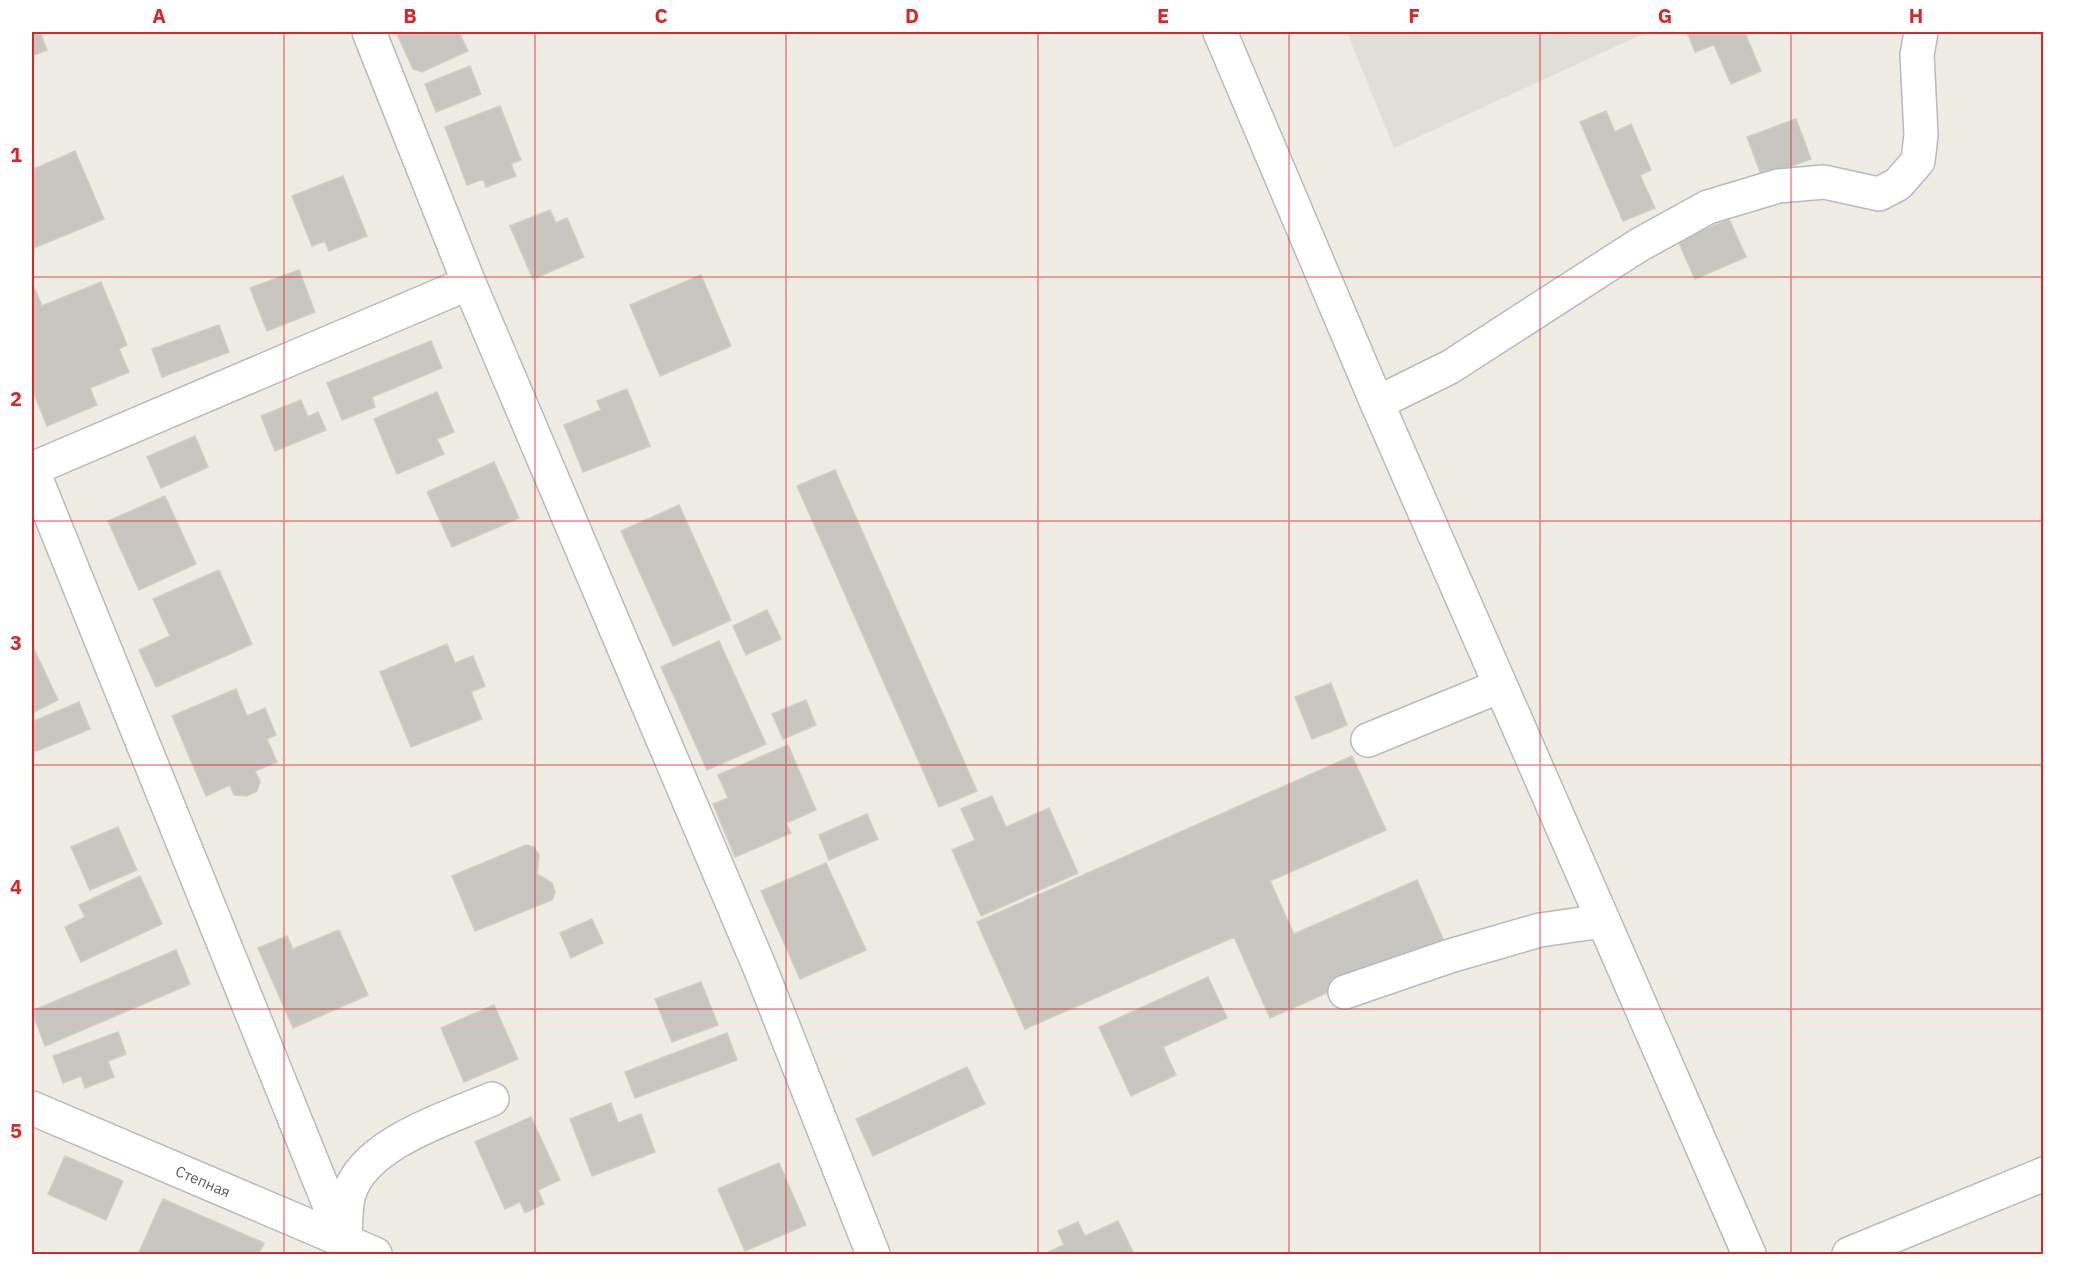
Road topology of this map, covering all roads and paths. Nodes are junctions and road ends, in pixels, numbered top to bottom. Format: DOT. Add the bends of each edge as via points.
graph roads {
  1 [pos="369,32"];
  2 [pos="1220,32"];
  3 [pos="1921,32"];
  4 [pos="469,283"];
  5 [pos="1377,403"];
  6 [pos="1500,686"];
  7 [pos="1368,740"];
  8 [pos="1603,921"];
  9 [pos="1346,992"];
  10 [pos="492,1099"];
  11 [pos="32,1108"];
  12 [pos="2043,1174"];
  13 [pos="344,1240"];
  14 [pos="375,1254"];
  15 [pos="873,1254"];
  16 [pos="1749,1254"];
  17 [pos="1849,1254"];
  1 -- 4 [label="street"];
  2 -- 5 [label="street"];
  3 -- 5 [label="street" via="1917,55 1918,161 1898,184 1879,194 1824,182 1778,186 1708,207 1639,245 1450,367"];
  4 -- 13 [label="street" via="32,469"];
  4 -- 15 [label="street" via="760,968"];
  5 -- 6 [label="street"];
  6 -- 7 [label="street"];
  6 -- 8 [label="street"];
  8 -- 9 [label="street" via="1540,930"];
  8 -- 16 [label="street"];
  10 -- 13 [label="street" via="397,1140 363,1170 349,1194"];
  11 -- 13 [label="street, Степная"];
  12 -- 17 [label="street"];
  13 -- 14 [label="street, Степная"];
}
